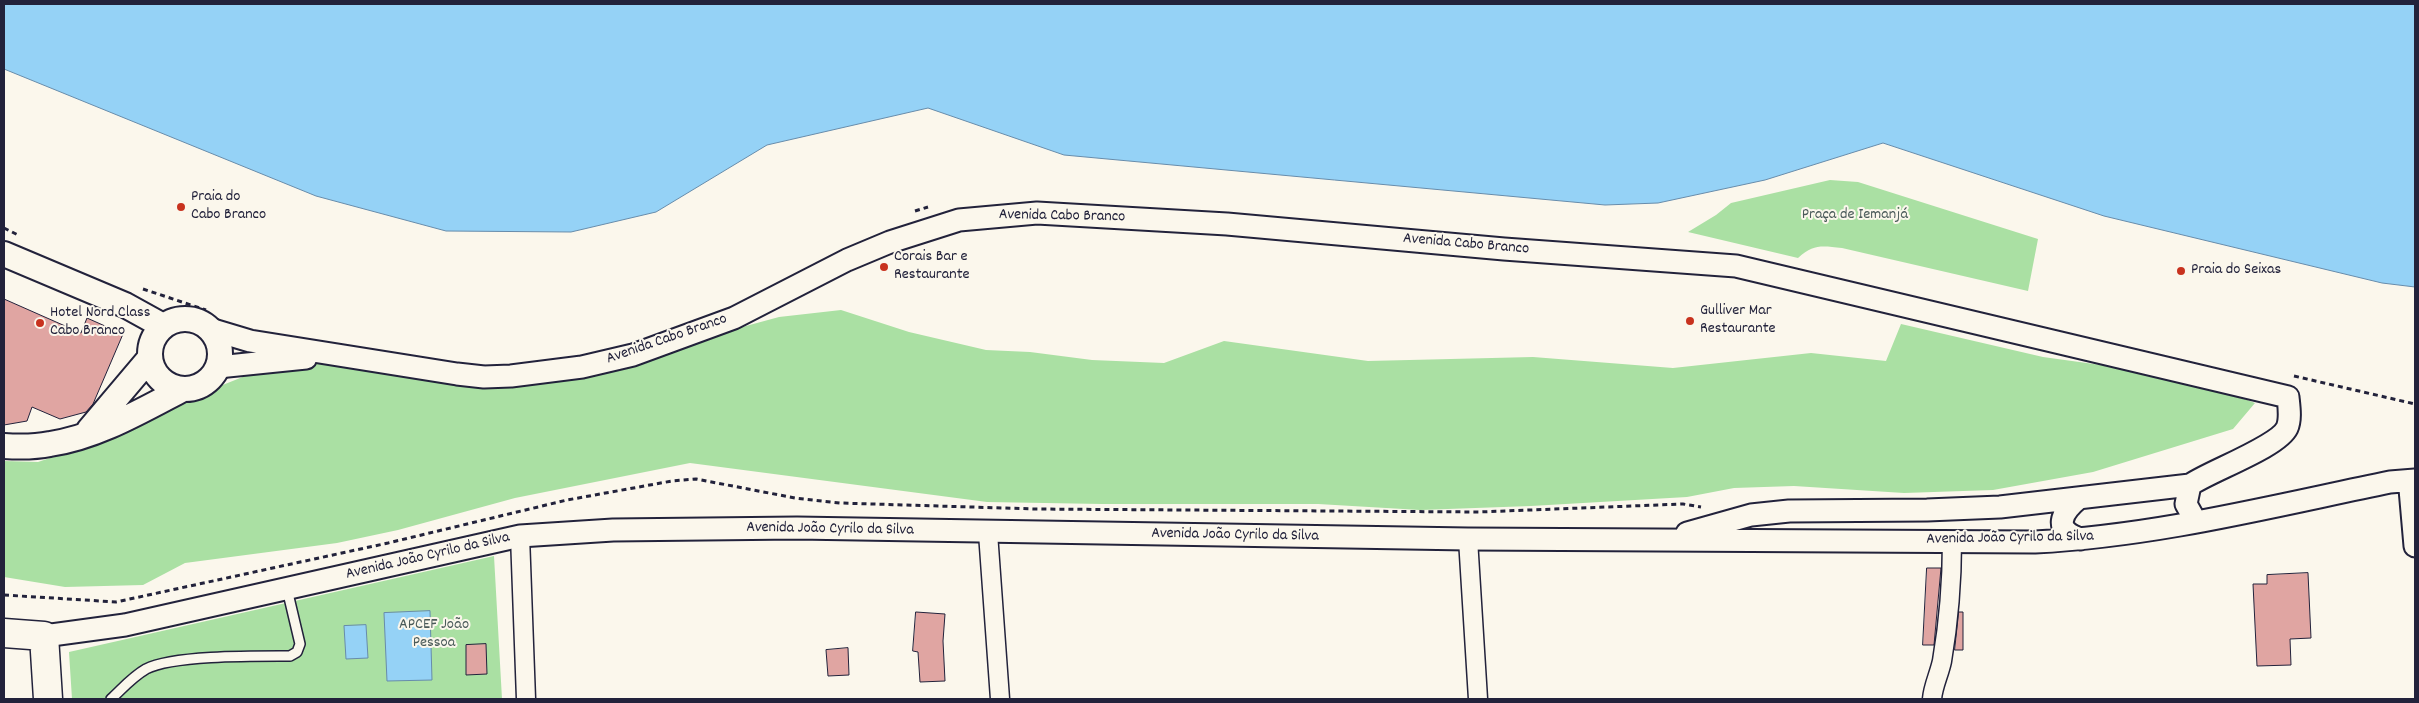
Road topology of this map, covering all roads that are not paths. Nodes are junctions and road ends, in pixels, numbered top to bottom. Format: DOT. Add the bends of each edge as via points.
graph roads {
  1 [pos="4,254"];
  2 [pos="208,320"];
  3 [pos="163,326"];
  4 [pos="346,357"];
  5 [pos="149,358"];
  6 [pos="218,367"];
  7 [pos="183,389"];
  8 [pos="83,436"];
  9 [pos="4,446"];
  10 [pos="2412,483"];
  11 [pos="2190,485"];
  12 [pos="2079,498"];
  13 [pos="2196,522"];
  14 [pos="988,533"];
  15 [pos="520,536"];
  16 [pos="1468,539"];
  17 [pos="1667,539"];
  18 [pos="2081,539"];
  19 [pos="1952,541"];
  20 [pos="2415,546"];
  21 [pos="287,589"];
  22 [pos="4,633"];
  23 [pos="44,636"];
  24 [pos="48,699"];
  25 [pos="111,699"];
  26 [pos="526,699"];
  27 [pos="1000,699"];
  28 [pos="1478,699"];
  29 [pos="1932,699"];
  1 -- 3 [label="main road" via="125,305"];
  2 -- 3 [label="main road" via="178,319"];
  2 -- 4 [label="street, Avenida Cabo Branco" via="250,341"];
  2 -- 6 [label="main road" via="220,351"];
  3 -- 5 [label="main road" via="152,340"];
  4 -- 6 [label="street" via="295,358"];
  4 -- 11 [label="street, Avenida Cabo Branco" via="484,377 542,373 640,353 734,318 847,260 890,242 959,220 1010,214 1156,219 1736,266 2288,397 2287,428 2275,440"];
  5 -- 7 [label="main road" via="155,374 167,385"];
  5 -- 8 [label="main road"];
  6 -- 7 [label="main road" via="200,386"];
  7 -- 8 [label="main road"];
  8 -- 9 [label="main road" via="51,444"];
  10 -- 13 [label="street, Avenida João Cyrilo da Silva" via="2390,482"];
  10 -- 20 [label="street"];
  11 -- 12 [label="street, Avenida João Cyrilo da Silva"];
  11 -- 13 [label="street" via="2186,504"];
  12 -- 17 [label="street, Avenida João Cyrilo da Silva" via="1956,509 1790,511 1723,521"];
  12 -- 18 [label="street" via="2066,510 2062,520 2070,536"];
  13 -- 18 [label="street, Avenida João Cyrilo da Silva"];
  14 -- 15 [label="street, Avenida João Cyrilo da Silva" via="730,529 569,531"];
  14 -- 16 [label="street, Avenida João Cyrilo da Silva"];
  14 -- 27 [label="street"];
  15 -- 21 [label="street, Avenida João Cyrilo da Silva"];
  15 -- 26 [label="street"];
  16 -- 17 [label="street, Avenida João Cyrilo da Silva"];
  16 -- 28 [label="street"];
  17 -- 19 [label="street, Avenida João Cyrilo da Silva"];
  18 -- 19 [label="street, Avenida João Cyrilo da Silva"];
  19 -- 29 [label="street" via="1950,603 1941,665"];
  21 -- 23 [label="street, Avenida João Cyrilo da Silva" via="125,624"];
  21 -- 25 [label="lane" via="300,644 297,652 290,656 166,663 146,669"];
  22 -- 23 [label="main road, Avenida João Cyrilo da Silva"];
  23 -- 24 [label="main road"];
}
